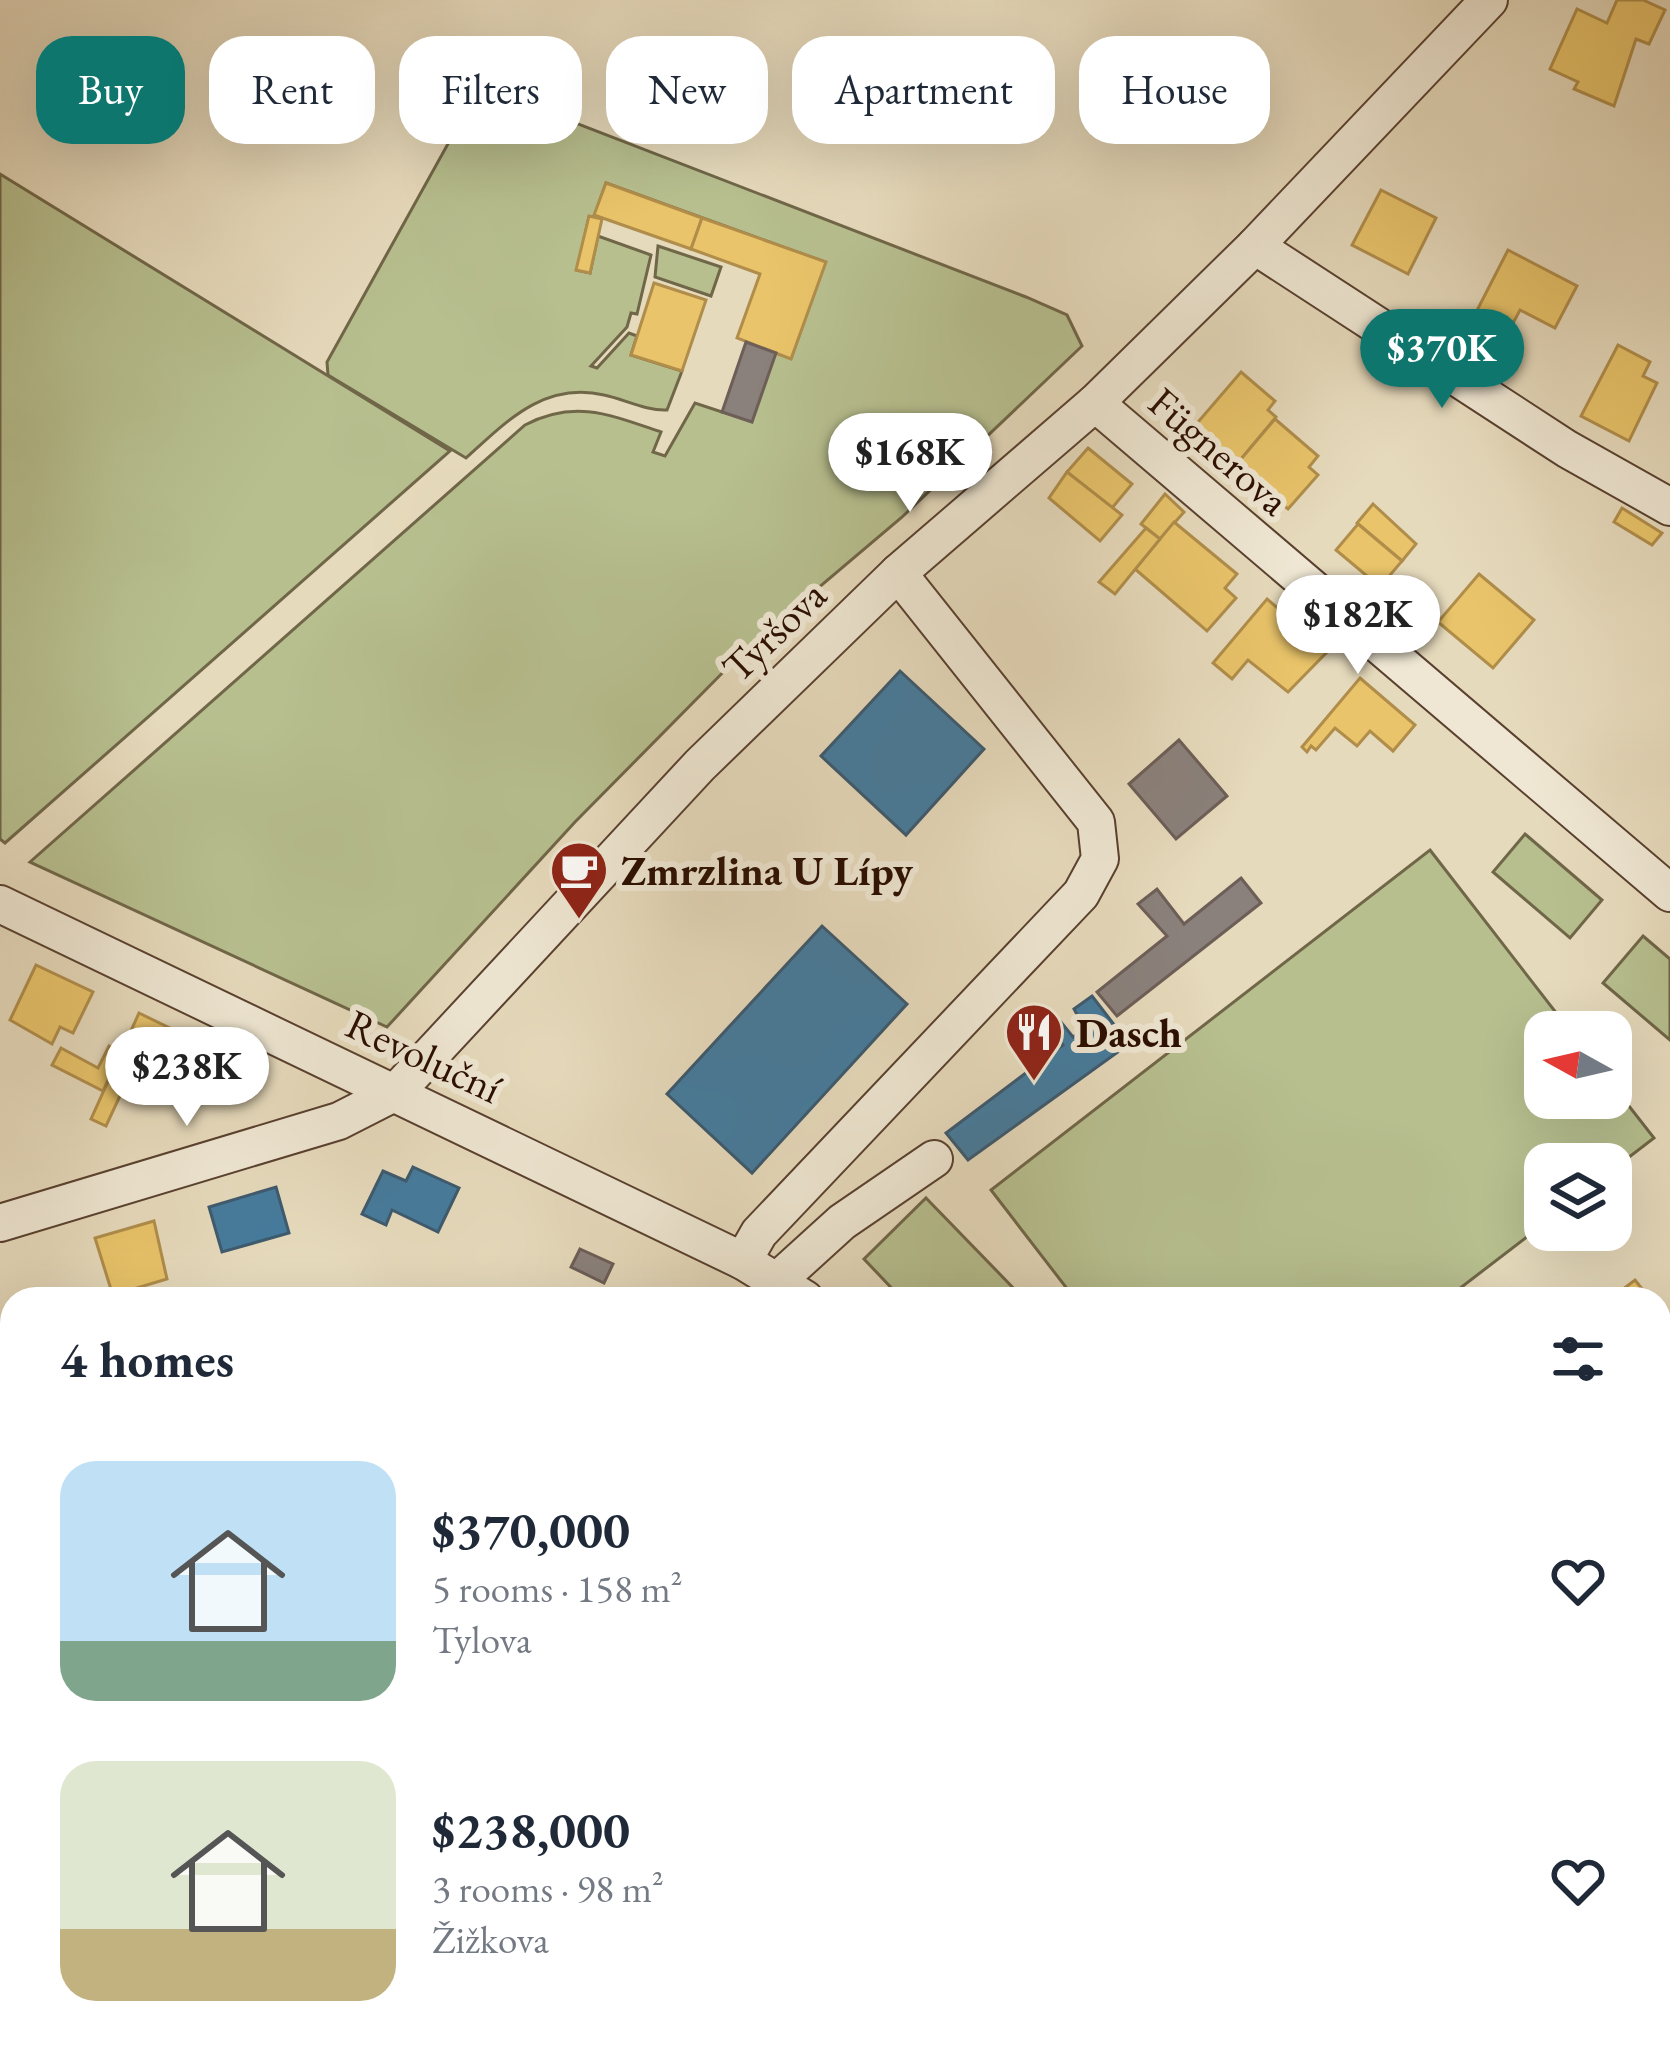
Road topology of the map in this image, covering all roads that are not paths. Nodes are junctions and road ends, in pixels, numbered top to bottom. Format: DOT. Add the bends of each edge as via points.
graph roads {
  1 [pos="1489,0"];
  2 [pos="1256,246"];
  3 [pos="1095,403"];
  4 [pos="1670,507"];
  5 [pos="898,573"];
  6 [pos="1670,893"];
  7 [pos="0,904"];
  8 [pos="396,1092"];
  9 [pos="934,1159"];
  10 [pos="0,1223"];
  11 [pos="743,1261"];
  12 [pos="786,1287"];
  13 [pos="793,1287"];
  1 -- 2 [label="street, Tyršova"];
  2 -- 3 [label="street, Tyršova"];
  2 -- 4 [label="street"];
  3 -- 5 [label="street, Tyršova"];
  3 -- 6 [label="street, Fügnerova"];
  5 -- 8 [label="street, Tyršova" via="700,765"];
  5 -- 11 [label="street" via="1096,822 1100,859 1081,894 759,1233"];
  7 -- 8 [label="street, Revoluční"];
  8 -- 10 [label="street" via="339,1121"];
  8 -- 11 [label="street, Revoluční"];
  9 -- 13 [label="street" via="842,1222"];
  11 -- 12 [label="street, Revoluční"];
}
